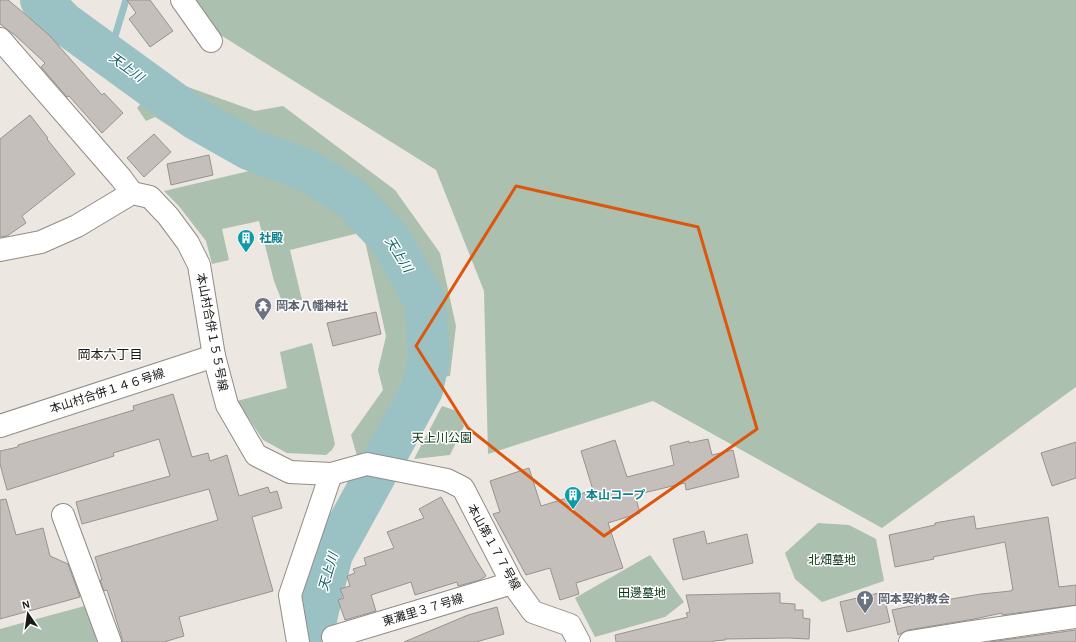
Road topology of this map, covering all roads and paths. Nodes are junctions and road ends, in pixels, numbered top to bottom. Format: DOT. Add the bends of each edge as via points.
graph roads {
  1 [pos="182,0"];
  2 [pos="0,39"];
  3 [pos="211,41"];
  4 [pos="132,193"];
  5 [pos="0,250"];
  6 [pos="214,356"];
  7 [pos="0,426"];
  8 [pos="331,474"];
  9 [pos="63,515"];
  10 [pos="512,583"];
  11 [pos="1076,617"];
  12 [pos="334,637"];
  13 [pos="110,642"];
  14 [pos="298,642"];
  15 [pos="579,642"];
  16 [pos="910,642"];
  1 -- 3 [label="street"];
  2 -- 4 [label="street"];
  4 -- 5 [label="street" via="77,226 41,242"];
  4 -- 6 [label="street, 本山村合併１５５号線" via="150,197 188,243 199,265"];
  6 -- 7 [label="street, 本山村合併１４６号線"];
  6 -- 8 [label="street, 本山村合併１５５号線" via="227,405 256,455 290,472"];
  8 -- 10 [label="street, 本山第１７７号線" via="367,464 447,480 463,488"];
  8 -- 14 [label="street" via="290,595"];
  9 -- 13 [label="street"];
  10 -- 12 [label="street, 東灘里３７号線"];
  10 -- 15 [label="street, 本山第１７７号線" via="533,612 570,625"];
  11 -- 16 [label="street"];
}
